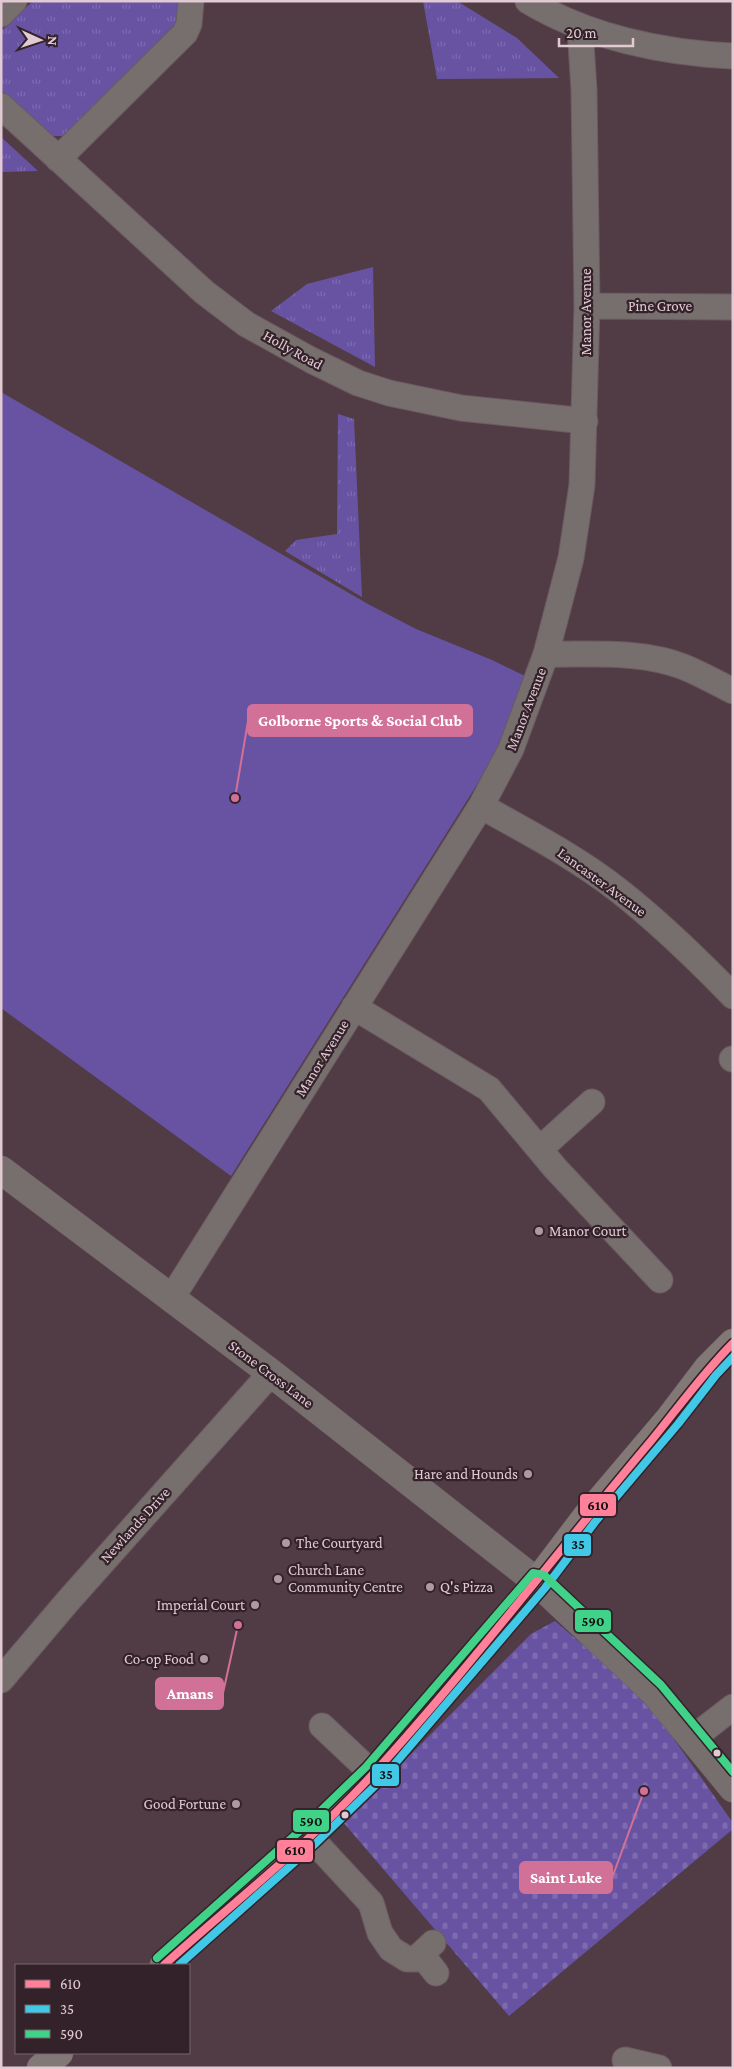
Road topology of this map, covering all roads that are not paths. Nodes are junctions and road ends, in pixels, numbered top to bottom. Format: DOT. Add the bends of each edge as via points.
graph roads {
  1 [pos="14,1"];
  2 [pos="191,1"];
  3 [pos="528,1"];
  4 [pos="1,14"];
  5 [pos="580,27"];
  6 [pos="733,56"];
  7 [pos="1,106"];
  8 [pos="58,159"];
  9 [pos="587,306"];
  10 [pos="733,307"];
  11 [pos="585,421"];
  12 [pos="546,654"];
  13 [pos="733,691"];
  14 [pos="481,806"];
  15 [pos="733,996"];
  16 [pos="354,1007"];
  17 [pos="592,1102"];
  18 [pos="540,1148"];
  19 [pos="1,1170"];
  20 [pos="660,1280"];
  21 [pos="171,1299"];
  22 [pos="733,1343"];
  23 [pos="271,1373"];
  24 [pos="537,1582"];
  25 [pos="1,1680"];
  26 [pos="733,1708"];
  27 [pos="322,1726"];
  28 [pos="693,1738"];
  29 [pos="373,1774"];
  30 [pos="733,1788"];
  31 [pos="309,1836"];
  32 [pos="165,1964"];
  33 [pos="436,1973"];
  34 [pos="58,2054"];
  35 [pos="625,2060"];
  36 [pos="41,2068"];
  37 [pos="659,2068"];
  1 -- 4 [label="street"];
  2 -- 8 [label="street" via="185,33"];
  3 -- 5 [label="street"];
  5 -- 6 [label="street" via="629,41"];
  5 -- 9 [label="street, Manor Avenue"];
  7 -- 8 [label="street, Holly Road"];
  8 -- 11 [label="street, Holly Road" via="212,298 246,324 334,372 389,393 461,408"];
  9 -- 10 [label="street, Pine Grove"];
  9 -- 11 [label="street, Manor Avenue"];
  11 -- 12 [label="street, Manor Avenue" via="582,485 571,558"];
  12 -- 13 [label="street" via="630,655 658,660 683,666"];
  12 -- 14 [label="street, Manor Avenue" via="511,749"];
  14 -- 15 [label="street, Lancaster Avenue" via="617,889 677,938"];
  14 -- 16 [label="street, Manor Avenue"];
  16 -- 18 [label="street" via="489,1089"];
  16 -- 21 [label="street, Manor Avenue"];
  17 -- 18 [label="street"];
  18 -- 20 [label="street" via="554,1168"];
  19 -- 21 [label="street, Stone Cross Lane"];
  21 -- 23 [label="street, Stone Cross Lane"];
  22 -- 24 [label="main road" via="708,1368"];
  23 -- 24 [label="street, Stone Cross Lane"];
  23 -- 25 [label="street, Newlands Drive"];
  24 -- 28 [label="street, Stone Cross Lane" via="654,1692"];
  24 -- 29 [label="main road"];
  26 -- 28 [label="street"];
  27 -- 29 [label="street"];
  28 -- 30 [label="street, Stone Cross Lane"];
  29 -- 31 [label="main road"];
  31 -- 32 [label="main road"];
  31 -- 33 [label="street" via="370,1903 380,1934 391,1949 407,1959 416,1958 427,1948"];
  34 -- 36 [label="main road"];
  35 -- 37 [label="street"];
}
